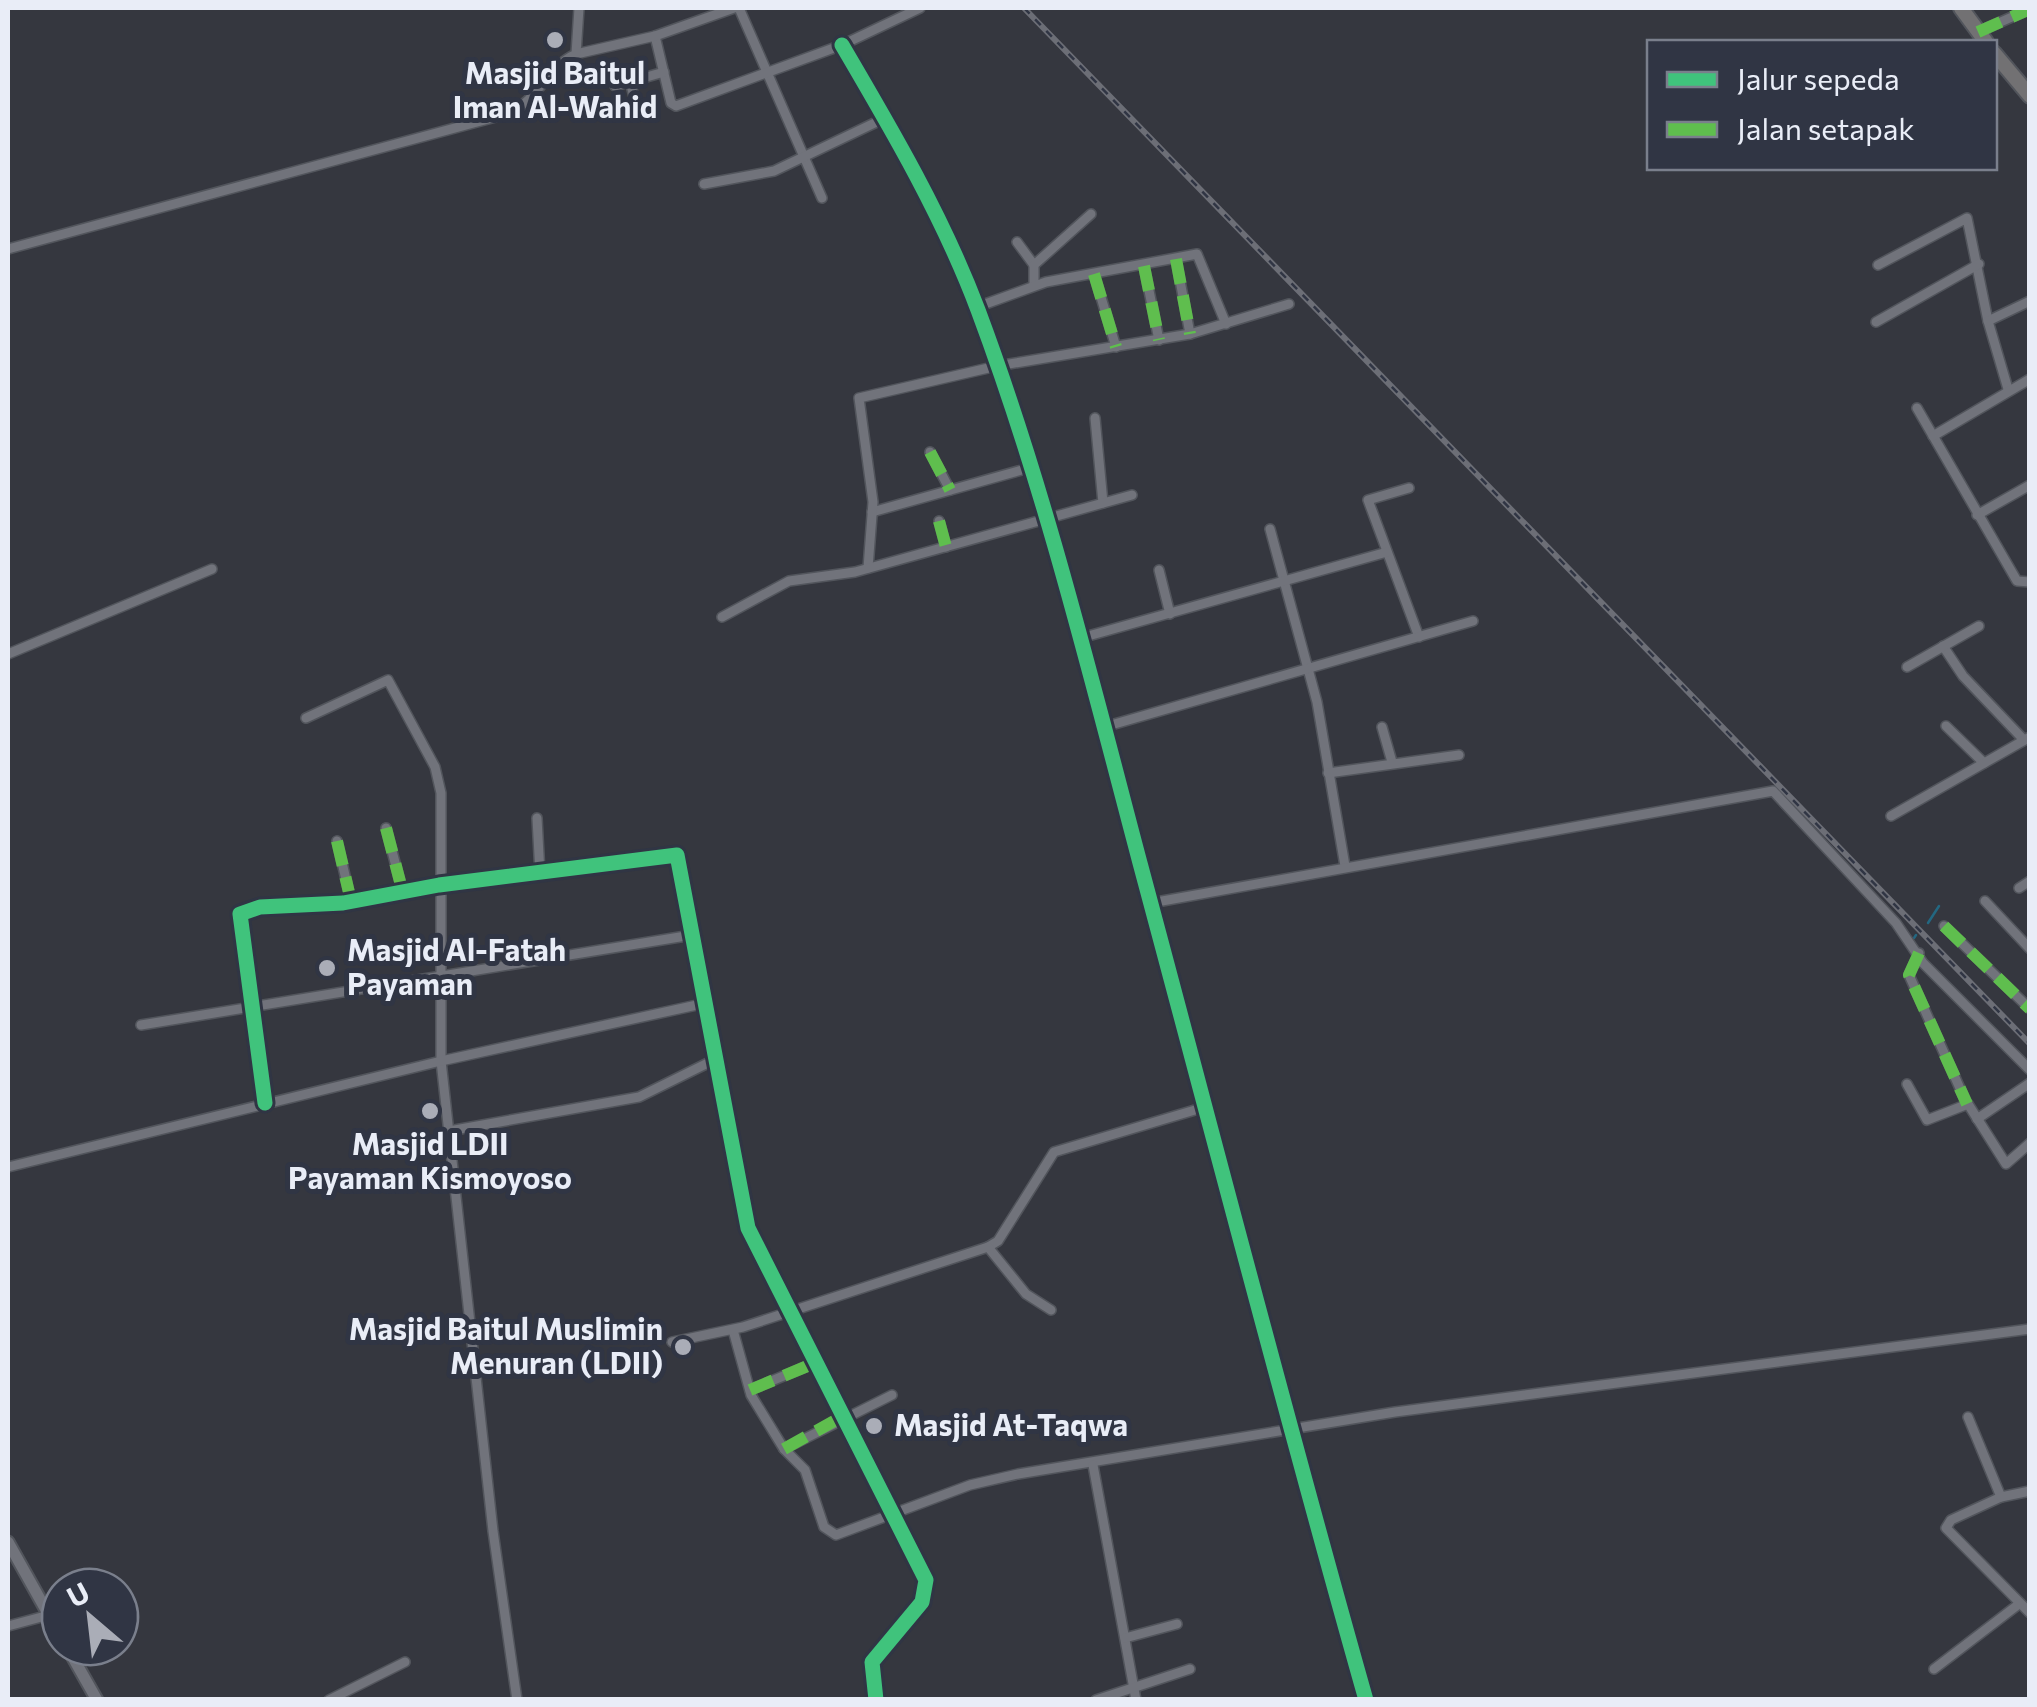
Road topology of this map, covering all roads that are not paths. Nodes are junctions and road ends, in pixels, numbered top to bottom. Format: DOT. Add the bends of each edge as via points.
graph roads {
  1 [pos="579,8"];
  2 [pos="736,8"];
  3 [pos="920,8"];
  4 [pos="1960,8"];
  5 [pos="2030,9"];
  6 [pos="661,34"];
  7 [pos="1983,40"];
  8 [pos="842,45"];
  9 [pos="576,54"];
  10 [pos="1997,57"];
  11 [pos="664,72"];
  12 [pos="768,73"];
  13 [pos="630,82"];
  14 [pos="614,86"];
  15 [pos="2030,96"];
  16 [pos="638,113"];
  17 [pos="885,118"];
  18 [pos="805,159"];
  19 [pos="704,184"];
  20 [pos="822,198"];
  21 [pos="1092,214"];
  22 [pos="1017,242"];
  23 [pos="8,249"];
  24 [pos="1176,259"];
  25 [pos="1878,264"];
  26 [pos="1978,264"];
  27 [pos="1034,265"];
  28 [pos="1144,266"];
  29 [pos="1094,274"];
  30 [pos="1034,286"];
  31 [pos="2030,301"];
  32 [pos="1290,304"];
  33 [pos="976,306"];
  34 [pos="1988,321"];
  35 [pos="1876,322"];
  36 [pos="1226,324"];
  37 [pos="1190,334"];
  38 [pos="1160,340"];
  39 [pos="1116,348"];
  40 [pos="996,366"];
  41 [pos="2030,379"];
  42 [pos="2008,388"];
  43 [pos="1916,408"];
  44 [pos="1095,418"];
  45 [pos="1933,436"];
  46 [pos="930,452"];
  47 [pos="1028,468"];
  48 [pos="2030,485"];
  49 [pos="1409,488"];
  50 [pos="950,490"];
  51 [pos="1132,495"];
  52 [pos="1103,503"];
  53 [pos="872,512"];
  54 [pos="1977,515"];
  55 [pos="1045,519"];
  56 [pos="939,521"];
  57 [pos="1270,529"];
  58 [pos="946,546"];
  59 [pos="1386,552"];
  60 [pos="868,568"];
  61 [pos="212,569"];
  62 [pos="1159,570"];
  63 [pos="2030,582"];
  64 [pos="1282,583"];
  65 [pos="1170,614"];
  66 [pos="722,617"];
  67 [pos="1473,621"];
  68 [pos="1978,626"];
  69 [pos="1419,637"];
  70 [pos="1081,638"];
  71 [pos="1943,646"];
  72 [pos="8,654"];
  73 [pos="1907,666"];
  74 [pos="1306,671"];
  75 [pos="306,718"];
  76 [pos="1946,726"];
  77 [pos="1104,727"];
  78 [pos="1382,727"];
  79 [pos="2027,739"];
  80 [pos="1459,755"];
  81 [pos="1392,762"];
  82 [pos="1984,763"];
  83 [pos="1328,774"];
  84 [pos="1891,816"];
  85 [pos="537,818"];
  86 [pos="386,828"];
  87 [pos="337,841"];
  88 [pos="1345,866"];
  89 [pos="540,874"];
  90 [pos="2030,881"];
  91 [pos="440,885"];
  92 [pos="2019,888"];
  93 [pos="403,893"];
  94 [pos="351,901"];
  95 [pos="1985,901"];
  96 [pos="1151,903"];
  97 [pos="1944,926"];
  98 [pos="2030,930"];
  99 [pos="692,935"];
  100 [pos="2020,939"];
  101 [pos="2030,949"];
  102 [pos="1918,953"];
  103 [pos="439,978"];
  104 [pos="706,1003"];
  105 [pos="251,1004"];
  106 [pos="2030,1009"];
  107 [pos="141,1024"];
  108 [pos="718,1058"];
  109 [pos="441,1061"];
  110 [pos="2030,1070"];
  111 [pos="1907,1084"];
  112 [pos="2030,1084"];
  113 [pos="265,1103"];
  114 [pos="1966,1104"];
  115 [pos="1205,1108"];
  116 [pos="1977,1120"];
  117 [pos="449,1131"];
  118 [pos="2030,1143"];
  119 [pos="8,1167"];
  120 [pos="988,1247"];
  121 [pos="791,1309"];
  122 [pos="1051,1310"];
  123 [pos="733,1330"];
  124 [pos="2029,1330"];
  125 [pos="672,1342"];
  126 [pos="818,1362"];
  127 [pos="750,1390"];
  128 [pos="892,1394"];
  129 [pos="845,1416"];
  130 [pos="1968,1416"];
  131 [pos="1290,1430"];
  132 [pos="784,1449"];
  133 [pos="1092,1464"];
  134 [pos="2030,1491"];
  135 [pos="2001,1496"];
  136 [pos="893,1513"];
  137 [pos="8,1542"];
  138 [pos="40,1599"];
  139 [pos="2019,1604"];
  140 [pos="2030,1613"];
  141 [pos="40,1617"];
  142 [pos="1177,1624"];
  143 [pos="8,1626"];
  144 [pos="1125,1638"];
  145 [pos="405,1662"];
  146 [pos="78,1667"];
  147 [pos="1934,1669"];
  148 [pos="1190,1670"];
  149 [pos="1133,1686"];
  150 [pos="97,1700"];
  151 [pos="329,1700"];
  152 [pos="517,1700"];
  153 [pos="876,1700"];
  154 [pos="1096,1700"];
  155 [pos="1136,1700"];
  156 [pos="1366,1700"];
  1 -- 9 [label="street"];
  2 -- 6 [label="street"];
  2 -- 12 [label="street"];
  3 -- 8 [label="street"];
  4 -- 7 [label="main road"];
  5 -- 7 [label="street"];
  6 -- 9 [label="street"];
  6 -- 11 [label="street"];
  8 -- 12 [label="street"];
  8 -- 17 [label="street"];
  9 -- 23 [label="street" via="555,66 528,103 510,113"];
  10 -- 15 [label="main road"];
  11 -- 12 [label="street" via="676,106"];
  11 -- 13 [label="street"];
  12 -- 18 [label="street"];
  13 -- 14 [label="street"];
  13 -- 16 [label="street"];
  17 -- 18 [label="street"];
  17 -- 33 [label="street"];
  18 -- 19 [label="street"];
  18 -- 20 [label="street"];
  21 -- 27 [label="street"];
  22 -- 27 [label="street"];
  24 -- 28 [label="street"];
  24 -- 36 [label="street" via="1200,255"];
  24 -- 37 [label="street"];
  25 -- 26 [label="street" via="1964,218"];
  26 -- 34 [label="street"];
  26 -- 35 [label="street"];
  27 -- 30 [label="street"];
  28 -- 29 [label="street"];
  28 -- 38 [label="street"];
  29 -- 30 [label="street"];
  29 -- 39 [label="street"];
  30 -- 33 [label="street"];
  31 -- 34 [label="street"];
  32 -- 36 [label="street"];
  33 -- 40 [label="street"];
  34 -- 42 [label="street"];
  36 -- 37 [label="street"];
  37 -- 38 [label="street"];
  38 -- 39 [label="street"];
  39 -- 40 [label="street"];
  40 -- 47 [label="street"];
  40 -- 53 [label="street" via="859,398"];
  41 -- 42 [label="street"];
  42 -- 45 [label="street"];
  43 -- 45 [label="street"];
  44 -- 52 [label="street"];
  45 -- 54 [label="street"];
  46 -- 50 [label="street"];
  47 -- 50 [label="street"];
  47 -- 55 [label="street"];
  48 -- 54 [label="street"];
  49 -- 59 [label="street" via="1368,500"];
  50 -- 53 [label="street"];
  51 -- 52 [label="street"];
  52 -- 55 [label="street"];
  53 -- 60 [label="street"];
  54 -- 63 [label="street" via="2017,581"];
  55 -- 58 [label="street"];
  55 -- 70 [label="street"];
  56 -- 58 [label="street"];
  57 -- 64 [label="street"];
  58 -- 60 [label="street"];
  59 -- 64 [label="street"];
  59 -- 69 [label="street"];
  60 -- 66 [label="street" via="788,581"];
  61 -- 72 [label="street"];
  62 -- 65 [label="street"];
  64 -- 65 [label="street"];
  64 -- 74 [label="street"];
  65 -- 70 [label="street"];
  67 -- 69 [label="street"];
  68 -- 71 [label="street"];
  69 -- 74 [label="street"];
  70 -- 77 [label="street"];
  71 -- 73 [label="street"];
  71 -- 79 [label="street"];
  74 -- 77 [label="street"];
  74 -- 83 [label="street"];
  75 -- 91 [label="street" via="388,680 392,684 435,767 444,822"];
  76 -- 82 [label="street"];
  77 -- 96 [label="street"];
  78 -- 81 [label="street"];
  79 -- 82 [label="street"];
  80 -- 81 [label="street"];
  81 -- 83 [label="street"];
  82 -- 84 [label="street"];
  83 -- 88 [label="street"];
  85 -- 89 [label="street"];
  86 -- 93 [label="street"];
  87 -- 94 [label="street"];
  88 -- 96 [label="street"];
  88 -- 102 [label="street" via="1773,791"];
  89 -- 91 [label="street"];
  89 -- 99 [label="street" via="677,856"];
  90 -- 92 [label="street"];
  91 -- 93 [label="street"];
  91 -- 103 [label="street"];
  93 -- 94 [label="street"];
  94 -- 105 [label="street" via="260,906 240,914"];
  95 -- 100 [label="street"];
  96 -- 115 [label="street"];
  97 -- 106 [label="street"];
  98 -- 100 [label="street"];
  99 -- 103 [label="street"];
  99 -- 104 [label="street"];
  100 -- 101 [label="street"];
  102 -- 110 [label="street"];
  102 -- 114 [label="street" via="1909,974"];
  103 -- 105 [label="street"];
  103 -- 109 [label="street"];
  104 -- 108 [label="street"];
  104 -- 109 [label="street"];
  105 -- 107 [label="street"];
  105 -- 113 [label="street"];
  108 -- 117 [label="street" via="639,1097"];
  108 -- 121 [label="street" via="748,1228"];
  109 -- 113 [label="street"];
  109 -- 117 [label="street"];
  111 -- 114 [label="street" via="1928,1120"];
  112 -- 116 [label="street"];
  113 -- 119 [label="street"];
  114 -- 116 [label="street"];
  115 -- 120 [label="street" via="1058,1149"];
  115 -- 131 [label="street"];
  116 -- 118 [label="street" via="2006,1164"];
  117 -- 152 [label="street"];
  120 -- 121 [label="street"];
  120 -- 122 [label="street" via="1026,1294"];
  121 -- 123 [label="street"];
  121 -- 126 [label="street"];
  123 -- 125 [label="street"];
  123 -- 127 [label="street"];
  124 -- 131 [label="street"];
  126 -- 127 [label="street"];
  126 -- 129 [label="street"];
  127 -- 132 [label="street"];
  128 -- 129 [label="street"];
  129 -- 132 [label="street"];
  129 -- 136 [label="street"];
  130 -- 135 [label="street"];
  131 -- 133 [label="street"];
  131 -- 156 [label="street"];
  132 -- 136 [label="street" via="805,1470 830,1534"];
  133 -- 136 [label="street" via="992,1480"];
  133 -- 144 [label="street"];
  134 -- 135 [label="street"];
  135 -- 139 [label="street" via="1946,1528"];
  136 -- 153 [label="street" via="927,1586 922,1602 872,1662"];
  137 -- 138 [label="street"];
  139 -- 140 [label="street"];
  139 -- 147 [label="street"];
  141 -- 143 [label="street"];
  142 -- 144 [label="street"];
  144 -- 149 [label="street"];
  145 -- 151 [label="street"];
  146 -- 150 [label="street"];
  148 -- 149 [label="street"];
  149 -- 154 [label="street"];
  149 -- 155 [label="street"];
}
